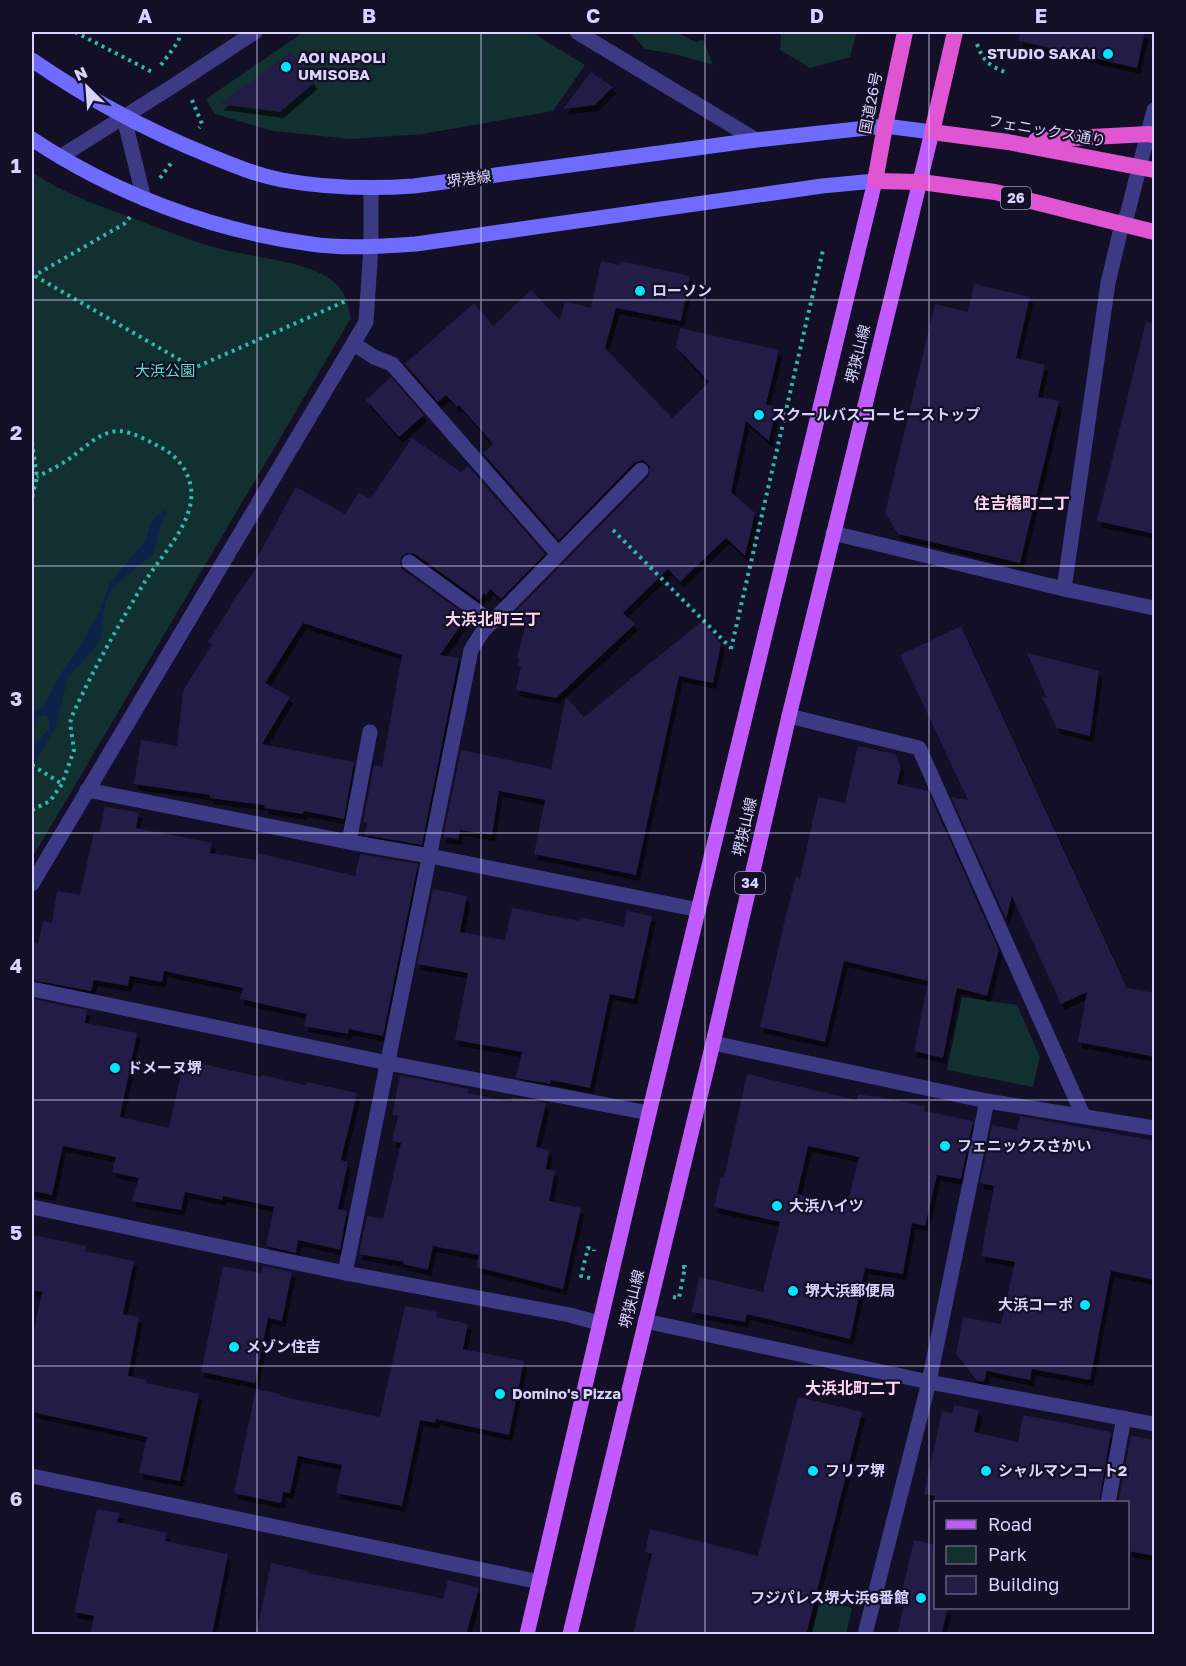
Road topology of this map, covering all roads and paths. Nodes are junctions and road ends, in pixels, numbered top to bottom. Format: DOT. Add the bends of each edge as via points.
graph roads {
  1 [pos="75,32"];
  2 [pos="181,32"];
  3 [pos="255,32"];
  4 [pos="577,32"];
  5 [pos="905,32"];
  6 [pos="955,32"];
  7 [pos="975,38"];
  8 [pos="32,60"];
  9 [pos="1005,72"];
  10 [pos="192,100"];
  11 [pos="1155,110"];
  12 [pos="124,118"];
  13 [pos="202,124"];
  14 [pos="885,126"];
  15 [pos="932,132"];
  16 [pos="1151,134"];
  17 [pos="32,138"];
  18 [pos="756,140"];
  19 [pos="1008,142"];
  20 [pos="60,158"];
  21 [pos="1147,168"];
  22 [pos="875,181"];
  23 [pos="921,182"];
  24 [pos="371,189"];
  25 [pos="144,199"];
  26 [pos="124,224"];
  27 [pos="1122,224"];
  28 [pos="1155,232"];
  29 [pos="372,246"];
  30 [pos="823,250"];
  31 [pos="33,277"];
  32 [pos="350,299"];
  33 [pos="354,344"];
  34 [pos="32,442"];
  35 [pos="641,470"];
  36 [pos="38,477"];
  37 [pos="32,498"];
  38 [pos="598,515"];
  39 [pos="833,533"];
  40 [pos="558,554"];
  41 [pos="409,562"];
  42 [pos="1064,589"];
  43 [pos="1155,608"];
  44 [pos="492,622"];
  45 [pos="789,716"];
  46 [pos="370,732"];
  47 [pos="32,765"];
  48 [pos="57,781"];
  49 [pos="87,789"];
  50 [pos="32,810"];
  51 [pos="349,842"];
  52 [pos="430,856"];
  53 [pos="32,884"];
  54 [pos="699,910"];
  55 [pos="32,988"];
  56 [pos="713,1043"];
  57 [pos="388,1063"];
  58 [pos="987,1101"];
  59 [pos="649,1113"];
  60 [pos="1083,1115"];
  61 [pos="1155,1128"];
  62 [pos="32,1207"];
  63 [pos="592,1258"];
  64 [pos="345,1273"];
  65 [pos="588,1275"];
  66 [pos="581,1276"];
  67 [pos="585,1284"];
  68 [pos="645,1321"];
  69 [pos="599,1323"];
  70 [pos="929,1382"];
  71 [pos="1124,1418"];
  72 [pos="1155,1424"];
  73 [pos="32,1476"];
  74 [pos="1108,1501"];
  75 [pos="540,1582"];
  76 [pos="527,1635"];
  77 [pos="570,1635"];
  78 [pos="865,1635"];
  1 -- 2 [label="path" via="155,73"];
  3 -- 12 [label="street"];
  4 -- 18 [label="street"];
  5 -- 14 [label="highway, 国道26号"];
  6 -- 15 [label="highway"];
  7 -- 9 [label="path" via="986,62"];
  8 -- 12 [label="main road, 堺港線"];
  10 -- 13 [label="path"];
  11 -- 16 [label="street"];
  12 -- 20 [label="street"];
  12 -- 24 [label="main road, 堺港線" via="248,171 317,186"];
  12 -- 25 [label="street"];
  14 -- 15 [label="main road, 堺港線"];
  14 -- 18 [label="main road, 堺港線"];
  14 -- 22 [label="highway, 国道26号"];
  15 -- 19 [label="highway, フェニックス通り"];
  15 -- 23 [label="main road, 堺狭山線 / 34"];
  16 -- 19 [label="highway"];
  16 -- 21 [label="street"];
  17 -- 20 [label="main road"];
  18 -- 24 [label="main road, 堺港線"];
  19 -- 21 [label="highway, フェニックス通り"];
  20 -- 25 [label="main road"];
  21 -- 27 [label="street"];
  22 -- 23 [label="highway, 26"];
  22 -- 29 [label="main road" via="416,244"];
  22 -- 54 [label="main road, 堺狭山線"];
  23 -- 27 [label="highway, 26" via="994,192"];
  23 -- 39 [label="main road, 堺狭山線 / 34"];
  24 -- 29 [label="street"];
  25 -- 29 [label="main road" via="265,236 313,244"];
  26 -- 31 [label="path"];
  27 -- 28 [label="highway, 26"];
  27 -- 42 [label="street" via="1108,283"];
  29 -- 33 [label="street" via="366,322"];
  30 -- 38 [label="path" via="731,649"];
  31 -- 32 [label="path" via="194,368"];
  33 -- 40 [label="street" via="392,364"];
  33 -- 49 [label="street"];
  34 -- 36 [label="path"];
  35 -- 38 [label="street"];
  36 -- 37 [label="path"];
  36 -- 50 [label="path" via="88,443 120,431 174,456 182,464 191,491 188,511 177,534 145,582 72,716 74,750 62,784 50,801"];
  38 -- 40 [label="street"];
  39 -- 42 [label="street"];
  39 -- 45 [label="main road, 堺狭山線 / 34"];
  40 -- 44 [label="street"];
  41 -- 44 [label="street"];
  42 -- 43 [label="street"];
  44 -- 52 [label="street" via="471,650"];
  45 -- 56 [label="main road, 堺狭山線 / 34"];
  45 -- 60 [label="street" via="919,748"];
  46 -- 51 [label="street"];
  47 -- 48 [label="path"];
  49 -- 51 [label="street"];
  49 -- 53 [label="street"];
  51 -- 52 [label="street"];
  52 -- 54 [label="street"];
  52 -- 57 [label="street"];
  54 -- 59 [label="main road, 堺狭山線"];
  55 -- 57 [label="street"];
  56 -- 58 [label="street"];
  56 -- 68 [label="main road, 堺狭山線 / 34"];
  57 -- 59 [label="street"];
  57 -- 64 [label="street"];
  58 -- 60 [label="street"];
  58 -- 70 [label="street"];
  59 -- 69 [label="main road, 堺狭山線"];
  60 -- 61 [label="street"];
  62 -- 64 [label="street"];
  63 -- 66 [label="path" via="594,1249 588,1248"];
  64 -- 69 [label="street"];
  65 -- 67 [label="path"];
  68 -- 70 [label="street"];
  68 -- 77 [label="main road, 堺狭山線 / 34"];
  69 -- 75 [label="main road, 堺狭山線"];
  70 -- 71 [label="street"];
  70 -- 78 [label="street"];
  71 -- 72 [label="street"];
  71 -- 74 [label="street"];
  73 -- 75 [label="street"];
  75 -- 76 [label="main road, 堺狭山線"];
}
